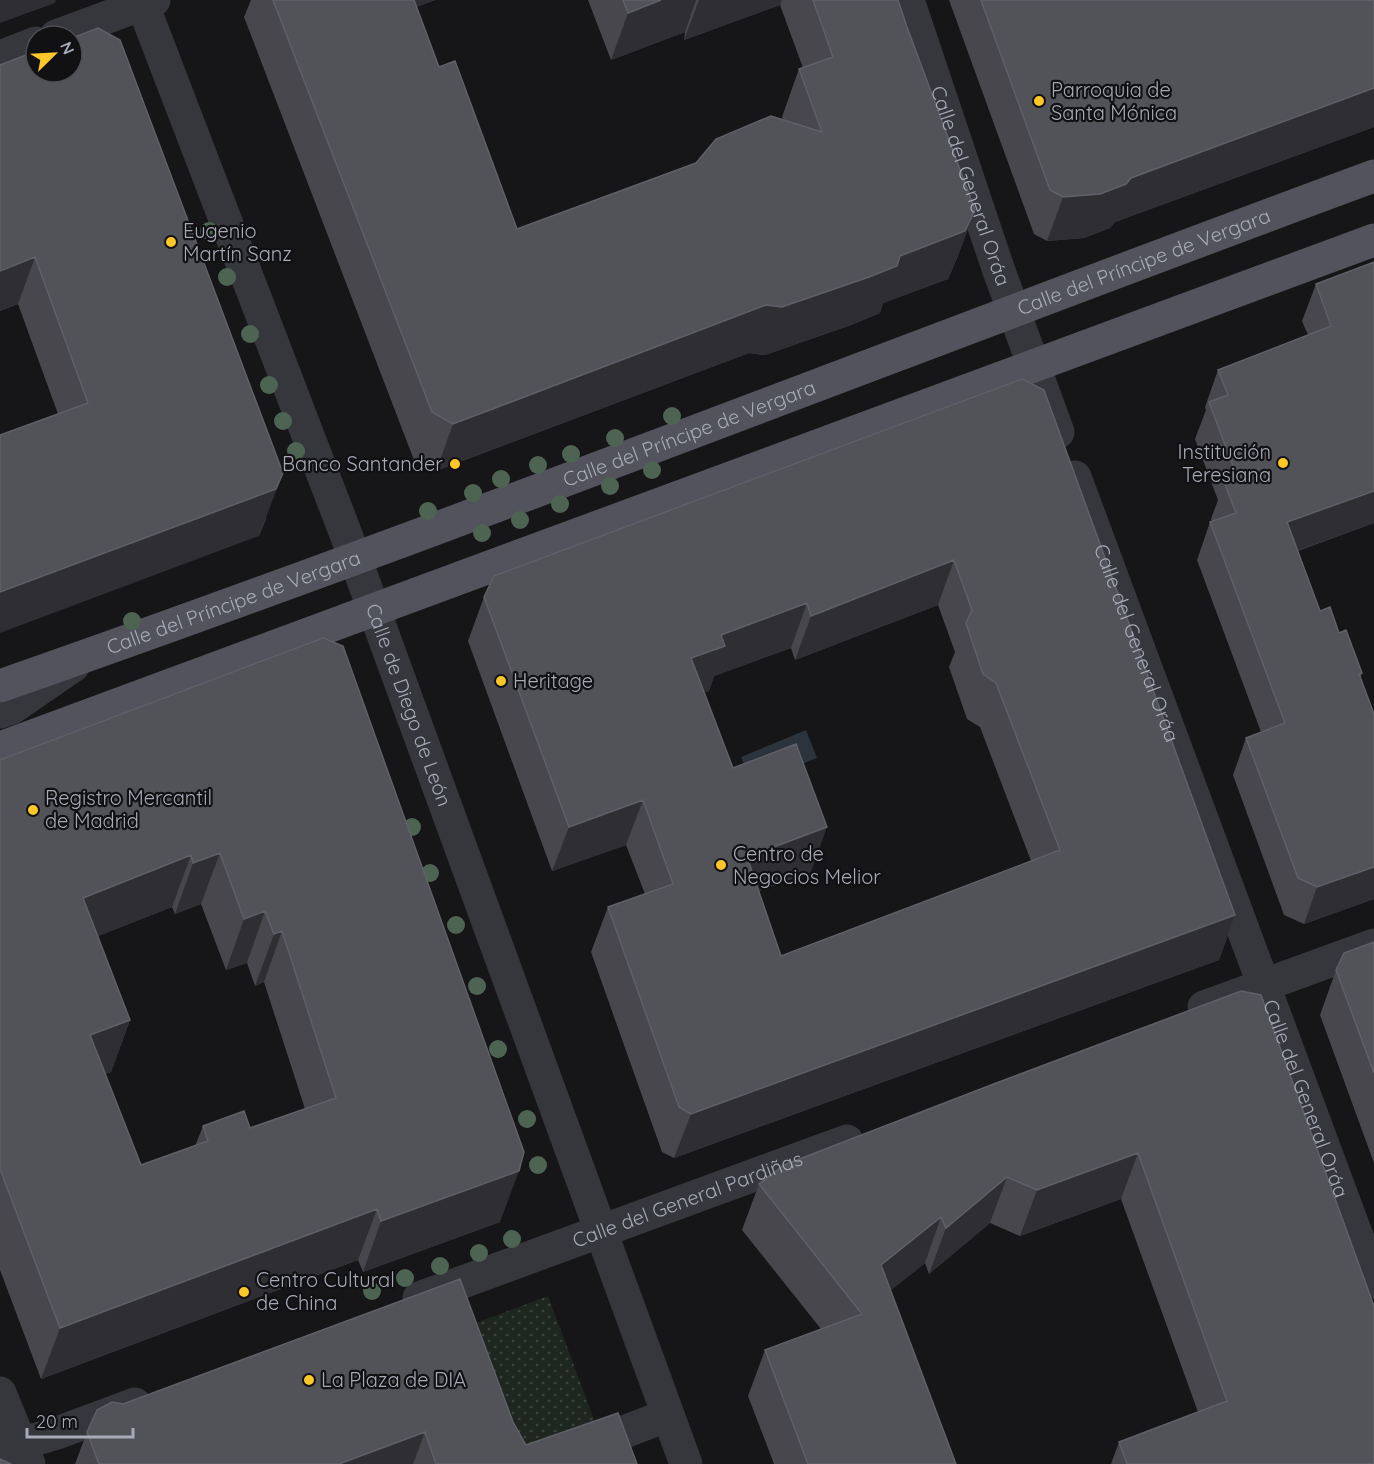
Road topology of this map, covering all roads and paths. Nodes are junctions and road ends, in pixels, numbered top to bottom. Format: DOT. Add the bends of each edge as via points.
graph roads {
  1 [pos="908,0"];
  2 [pos="146,1"];
  3 [pos="84,25"];
  4 [pos="24,48"];
  5 [pos="0,57"];
  6 [pos="1374,176"];
  7 [pos="1374,240"];
  8 [pos="1013,309"];
  9 [pos="1034,366"];
  10 [pos="355,558"];
  11 [pos="373,609"];
  12 [pos="90,655"];
  13 [pos="0,686"];
  14 [pos="0,712"];
  15 [pos="0,748"];
  16 [pos="1374,945"];
  17 [pos="1263,986"];
  18 [pos="1173,1019"];
  19 [pos="872,1131"];
  20 [pos="600,1229"];
  21 [pos="1374,1282"];
  22 [pos="391,1308"];
  23 [pos="168,1392"];
  24 [pos="0,1393"];
  25 [pos="668,1415"];
  26 [pos="16,1452"];
  27 [pos="542,1464"];
  28 [pos="686,1464"];
  1 -- 8 [label="street, Calle del General Oráa"];
  2 -- 3 [label="street"];
  2 -- 10 [label="street, Calle de Diego de León"];
  4 -- 5 [label="street"];
  6 -- 8 [label="main road, Calle del Príncipe de Vergara"];
  7 -- 9 [label="main road"];
  8 -- 9 [label="street, Calle del General Oráa"];
  8 -- 10 [label="main road, Calle del Príncipe de Vergara"];
  9 -- 11 [label="main road"];
  9 -- 17 [label="street, Calle del General Oráa"];
  10 -- 11 [label="street, Calle de Diego de León"];
  10 -- 12 [label="main road, Calle del Príncipe de Vergara"];
  11 -- 15 [label="main road"];
  11 -- 20 [label="street, Calle de Diego de León"];
  12 -- 13 [label="main road, Calle del Príncipe de Vergara"];
  12 -- 14 [label="street" via="12,708"];
  16 -- 17 [label="street"];
  17 -- 18 [label="street"];
  17 -- 21 [label="street, Calle del General Oráa"];
  19 -- 20 [label="street, Calle del General Pardiñas"];
  20 -- 22 [label="street, Calle del General Pardiñas" via="452,1301"];
  20 -- 25 [label="street, Calle de Diego de León"];
  23 -- 26 [label="street"];
  24 -- 26 [label="street"];
  25 -- 27 [label="street"];
  25 -- 28 [label="street, Calle de Diego de León"];
}
